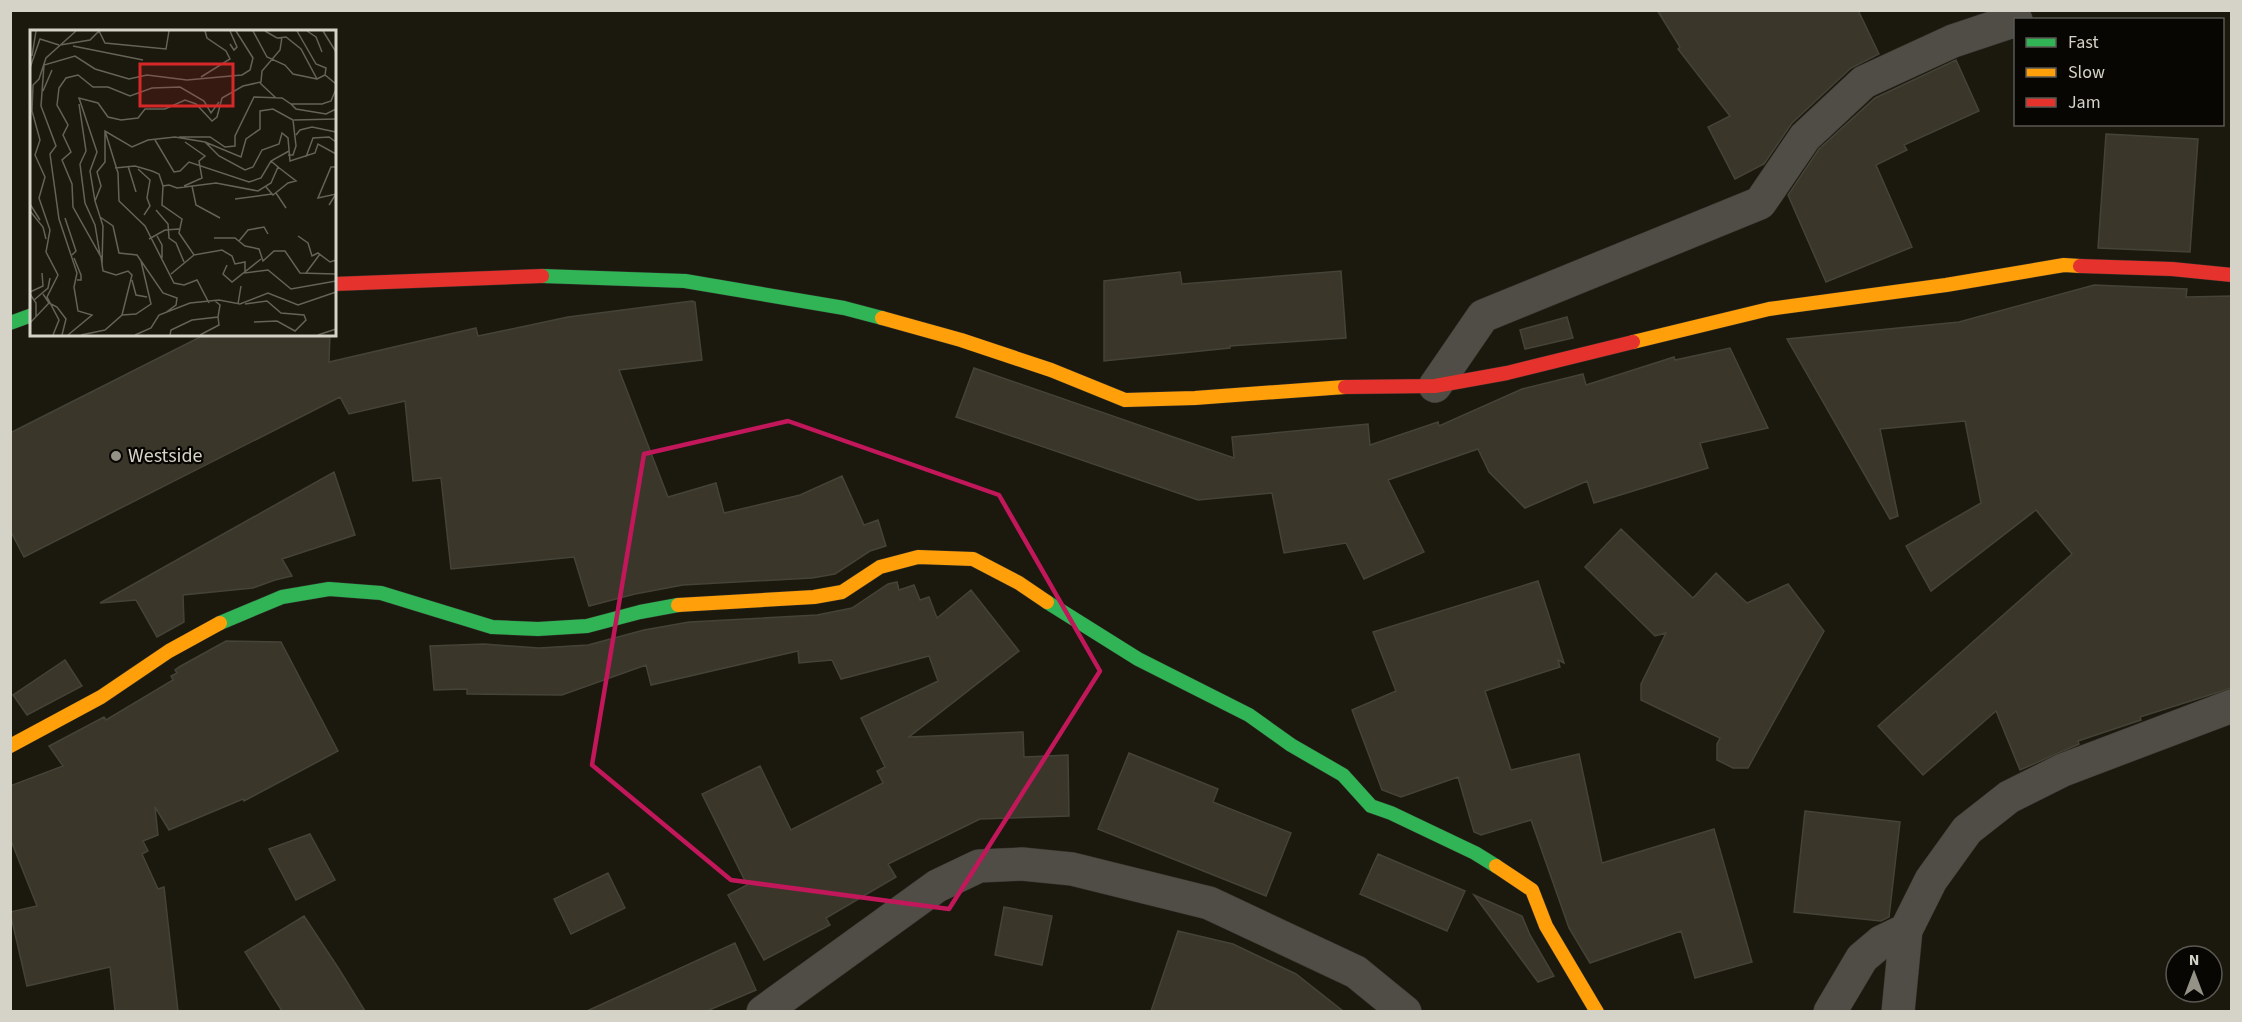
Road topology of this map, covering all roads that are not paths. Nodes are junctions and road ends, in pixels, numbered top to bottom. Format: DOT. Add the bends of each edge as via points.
graph roads {
  1 [pos="2043,10"];
  2 [pos="2021,18"];
  3 [pos="2014,21"];
  4 [pos="2232,275"];
  5 [pos="336,284"];
  6 [pos="30,316"];
  7 [pos="10,322"];
  8 [pos="1435,386"];
  9 [pos="2232,706"];
  10 [pos="10,746"];
  11 [pos="1906,930"];
  12 [pos="764,1011"];
  13 [pos="1405,1011"];
  14 [pos="1597,1011"];
  15 [pos="1830,1011"];
  16 [pos="1898,1011"];
  1 -- 2 [label="street"];
  3 -- 8 [label="street" via="1953,41 1864,82 1805,137 1760,203 1483,316"];
  4 -- 8 [label="main road" via="2064,265 1769,309 1507,374"];
  5 -- 8 [label="main road" via="558,275 686,281 844,308 961,340 1125,399 1335,387"];
  6 -- 7 [label="main road"];
  9 -- 11 [label="street" via="2064,770 2009,797 1967,830 1931,880"];
  10 -- 14 [label="main road" via="91,703 169,651 228,619 282,597 329,590 381,593 492,627 538,629 587,626 687,603 814,597 842,592 880,567 918,557 973,559 1020,583 1138,659 1249,715 1343,775 1371,806 1475,853 1532,890 1546,926"];
  11 -- 15 [label="street" via="1881,942 1862,958"];
  11 -- 16 [label="street"];
  12 -- 13 [label="street" via="937,886 979,866 1023,864 1072,869 1209,903 1356,972"];
}
